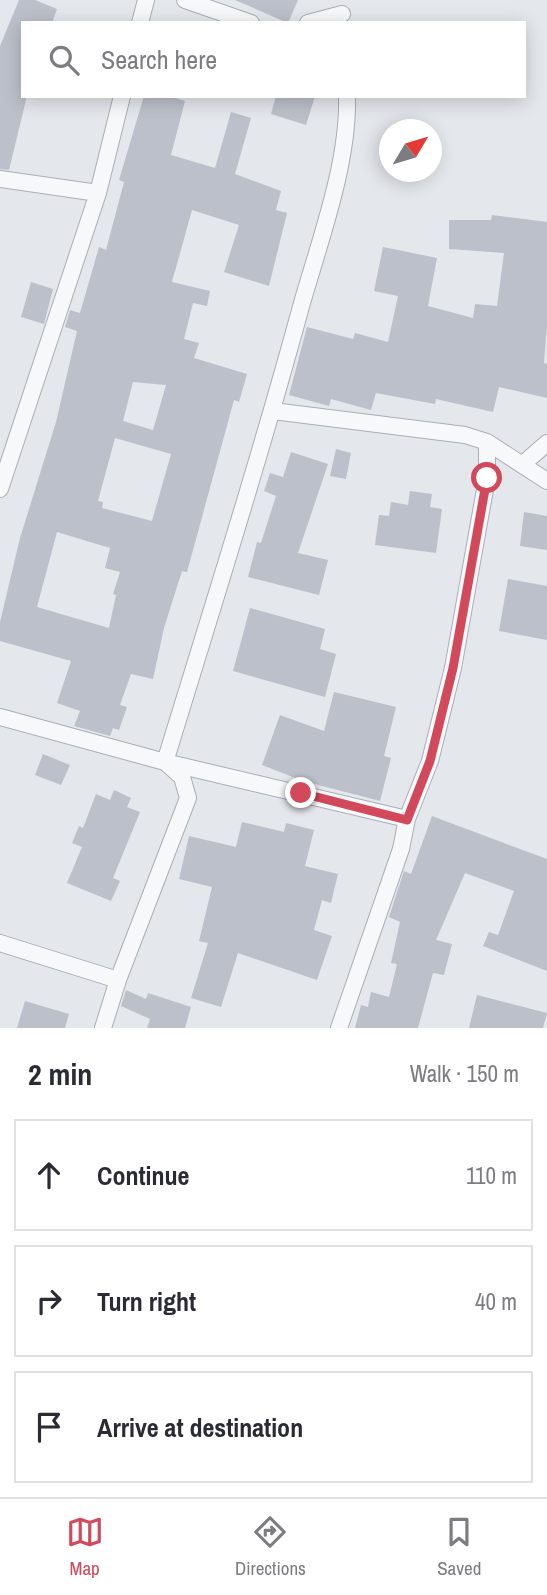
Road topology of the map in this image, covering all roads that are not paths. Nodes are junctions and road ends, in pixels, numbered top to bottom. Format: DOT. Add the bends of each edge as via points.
graph roads {
  1 [pos="146,0"];
  2 [pos="185,0"];
  3 [pos="341,12"];
  4 [pos="141,21"];
  5 [pos="245,21"];
  6 [pos="314,21"];
  7 [pos="121,98"];
  8 [pos="346,98"];
  9 [pos="0,179"];
  10 [pos="97,193"];
  11 [pos="273,411"];
  12 [pos="486,442"];
  13 [pos="547,443"];
  14 [pos="524,463"];
  15 [pos="2,479"];
  16 [pos="547,481"];
  17 [pos="0,718"];
  18 [pos="165,762"];
  19 [pos="407,820"];
  20 [pos="0,943"];
  21 [pos="118,980"];
  22 [pos="103,1028"];
  23 [pos="339,1028"];
  1 -- 4 [label="street"];
  2 -- 5 [label="street"];
  3 -- 6 [label="street"];
  7 -- 10 [label="street"];
  8 -- 11 [label="street" via="347,119 330,203"];
  9 -- 10 [label="street"];
  10 -- 15 [label="street"];
  11 -- 12 [label="street" via="465,435"];
  11 -- 18 [label="street"];
  12 -- 14 [label="street"];
  12 -- 19 [label="street" via="487,478 453,668 430,761"];
  13 -- 14 [label="street"];
  14 -- 16 [label="street"];
  17 -- 18 [label="street"];
  18 -- 19 [label="street"];
  18 -- 21 [label="street" via="182,777 188,798"];
  19 -- 23 [label="street"];
  20 -- 21 [label="street"];
  21 -- 22 [label="street"];
}
